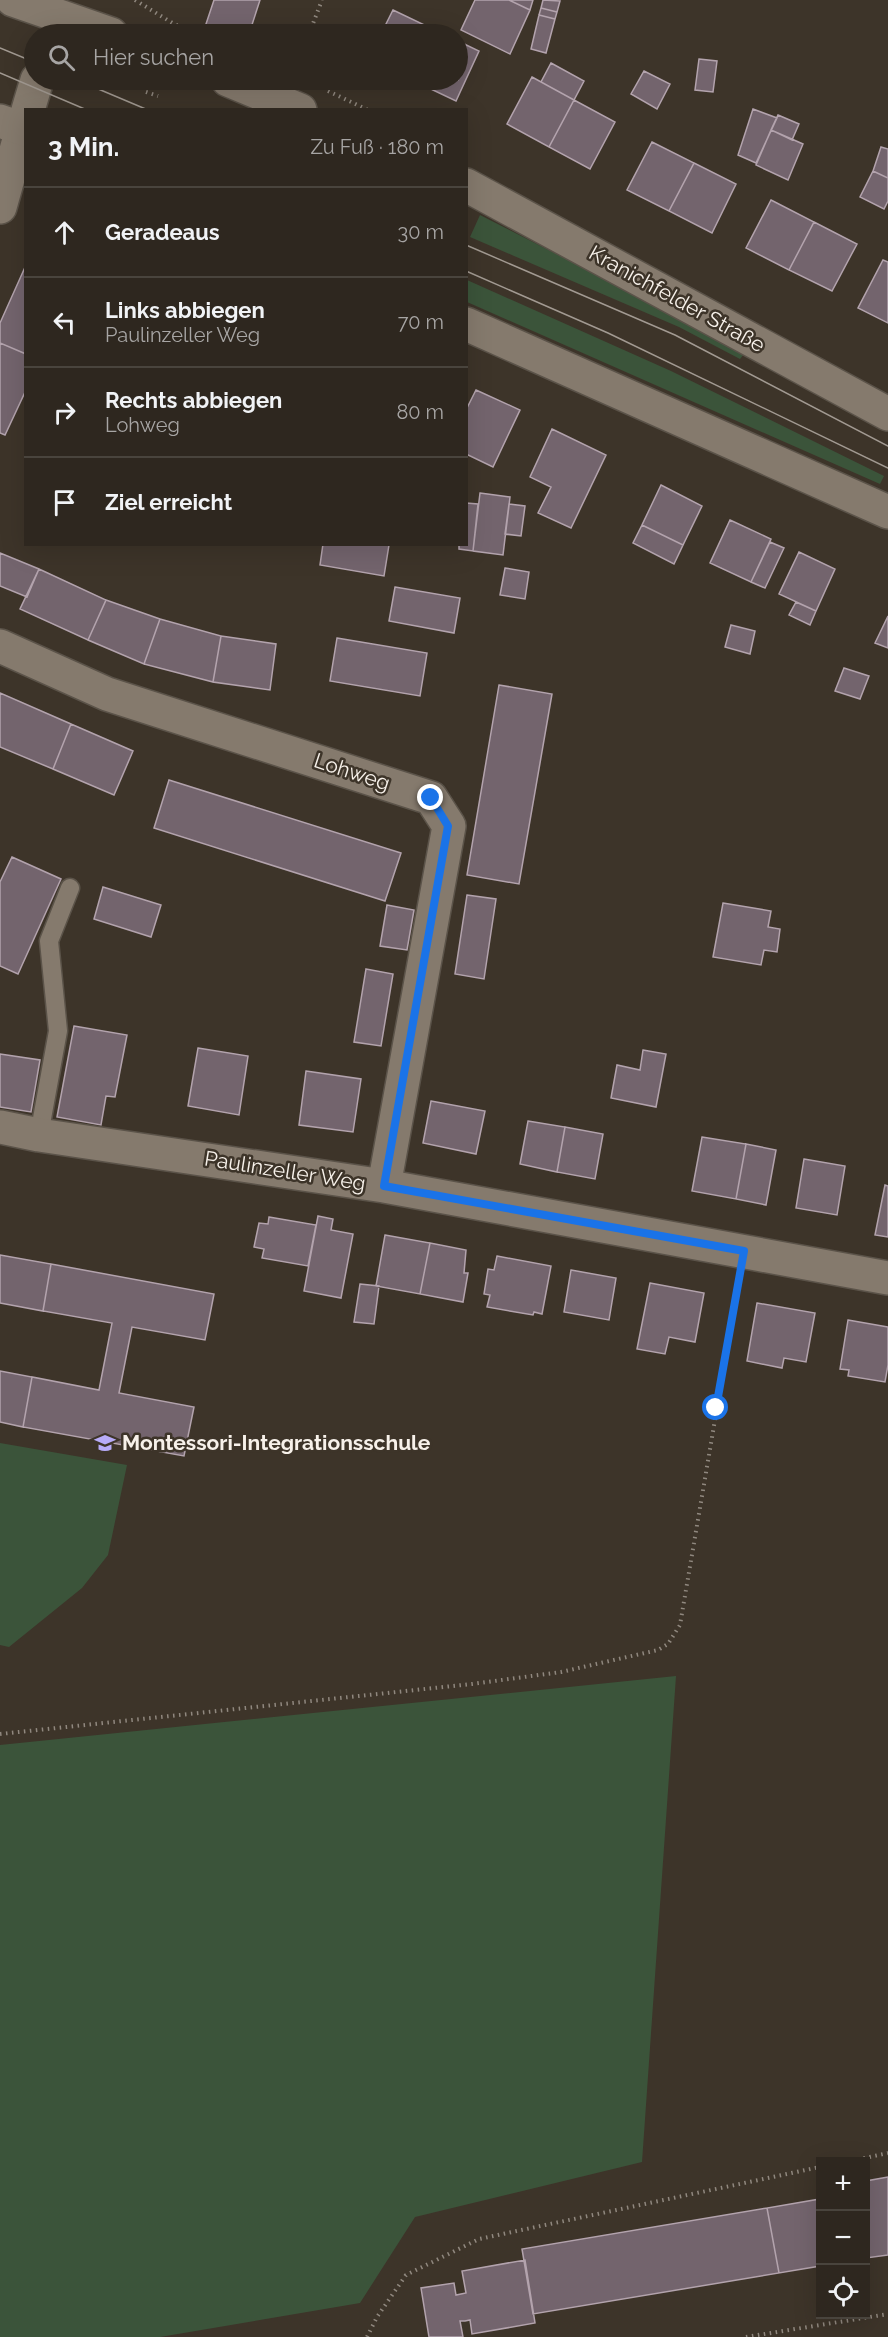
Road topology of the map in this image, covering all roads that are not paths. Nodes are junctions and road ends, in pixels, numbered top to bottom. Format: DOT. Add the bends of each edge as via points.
graph roads {
  1 [pos="13,0"];
  2 [pos="55,16"];
  3 [pos="80,24"];
  4 [pos="33,90"];
  5 [pos="270,90"];
  6 [pos="313,100"];
  7 [pos="25,108"];
  8 [pos="20,121"];
  9 [pos="468,186"];
  10 [pos="0,207"];
  11 [pos="468,325"];
  12 [pos="888,414"];
  13 [pos="888,512"];
  14 [pos="0,645"];
  15 [pos="70,888"];
  16 [pos="0,1127"];
  17 [pos="39,1135"];
  18 [pos="384,1186"];
  19 [pos="888,1278"];
  1 -- 2 [label="street"];
  2 -- 3 [label="street"];
  4 -- 7 [label="street"];
  5 -- 6 [label="street"];
  8 -- 10 [label="street"];
  9 -- 12 [label="street, Kranichfelder Straße"];
  11 -- 13 [label="street"];
  14 -- 18 [label="street, Lohweg" via="107,694 431,798 448,826"];
  15 -- 17 [label="lane" via="49,941 58,1031"];
  16 -- 17 [label="street, Paulinzeller Weg"];
  17 -- 18 [label="street, Paulinzeller Weg"];
  18 -- 19 [label="street, Paulinzeller Weg"];
}
